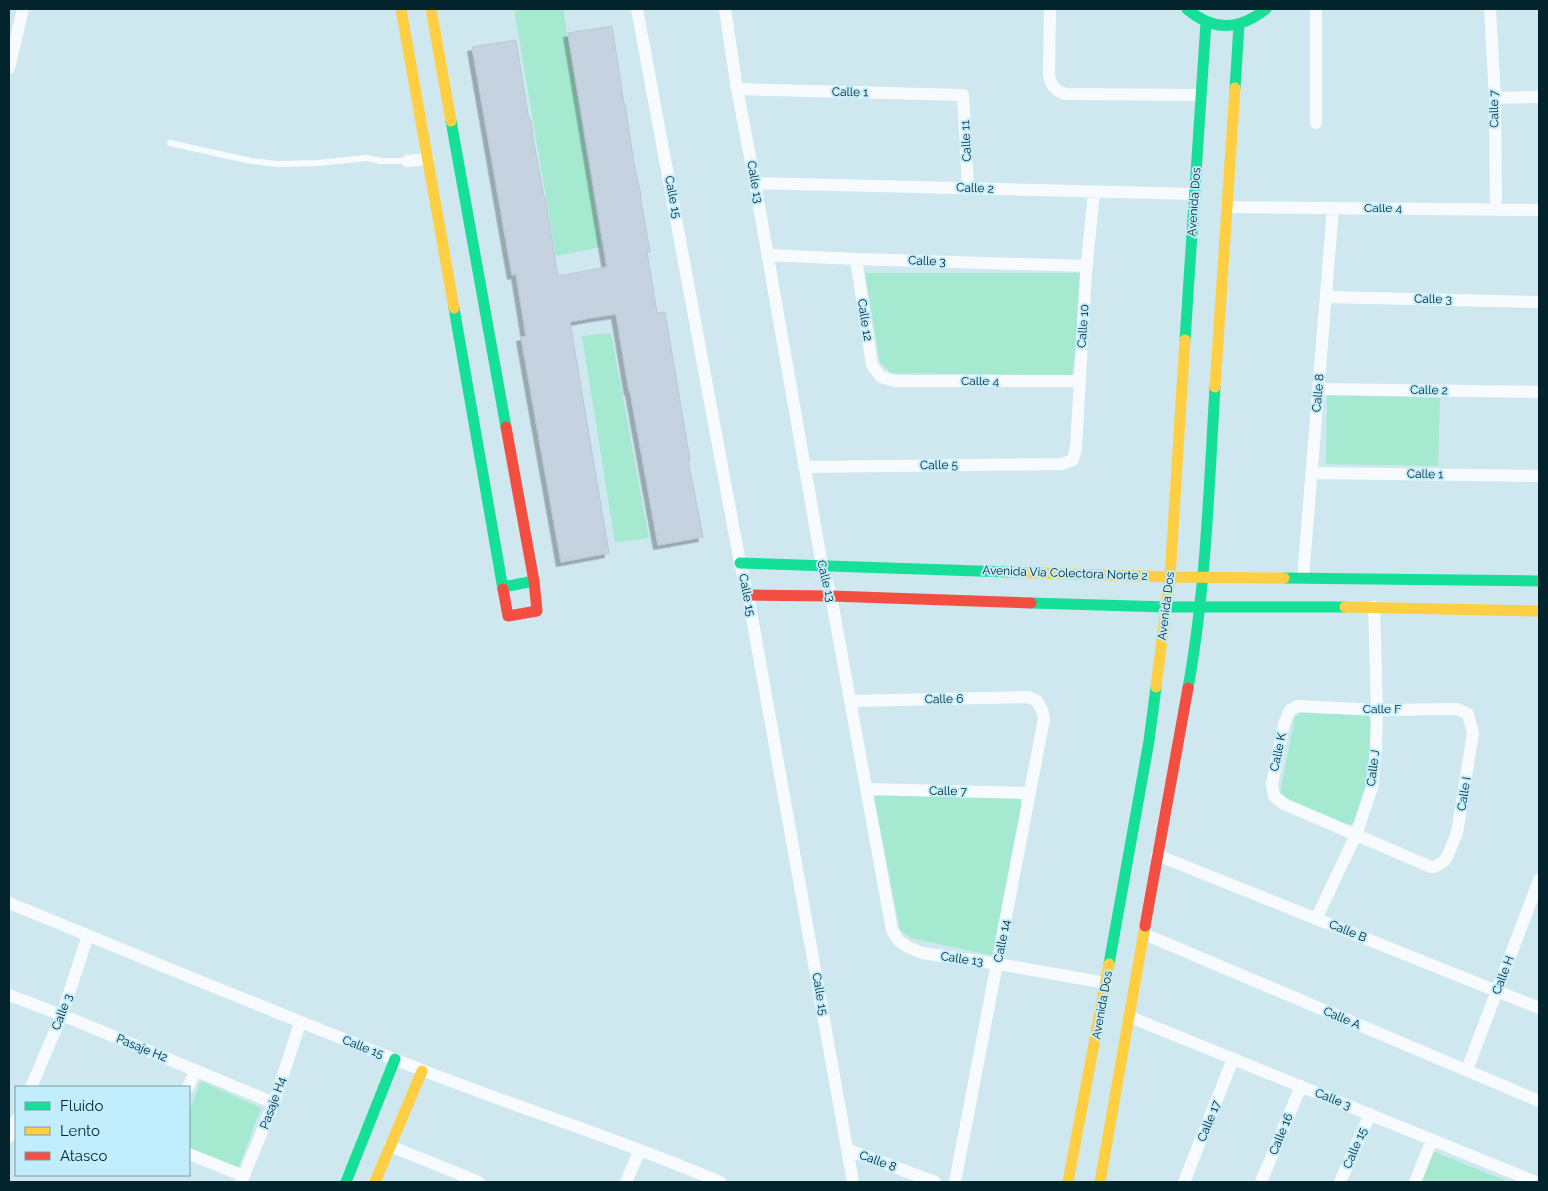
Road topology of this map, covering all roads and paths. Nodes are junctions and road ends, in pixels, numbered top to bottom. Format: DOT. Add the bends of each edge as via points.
graph roads {
  1 [pos="23,9"];
  2 [pos="402,9"];
  3 [pos="431,9"];
  4 [pos="637,9"];
  5 [pos="726,9"];
  6 [pos="1050,9"];
  7 [pos="1188,9"];
  8 [pos="1266,9"];
  9 [pos="1316,9"];
  10 [pos="1490,9"];
  11 [pos="1206,22"];
  12 [pos="1239,25"];
  13 [pos="9,68"];
  14 [pos="737,89"];
  15 [pos="963,95"];
  16 [pos="1201,95"];
  17 [pos="1539,97"];
  18 [pos="1495,98"];
  19 [pos="1316,123"];
  20 [pos="170,143"];
  21 [pos="428,159"];
  22 [pos="407,161"];
  23 [pos="755,183"];
  24 [pos="968,188"];
  25 [pos="1094,192"];
  26 [pos="1194,194"];
  27 [pos="1227,207"];
  28 [pos="1333,208"];
  29 [pos="1496,209"];
  30 [pos="1539,210"];
  31 [pos="768,255"];
  32 [pos="856,259"];
  33 [pos="1087,266"];
  34 [pos="1326,297"];
  35 [pos="1539,302"];
  36 [pos="882,377"];
  37 [pos="1079,381"];
  38 [pos="1318,389"];
  39 [pos="1539,392"];
  40 [pos="1073,460"];
  41 [pos="804,467"];
  42 [pos="1312,473"];
  43 [pos="1539,476"];
  44 [pos="740,563"];
  45 [pos="822,565"];
  46 [pos="1170,577"];
  47 [pos="1203,578"];
  48 [pos="1303,578"];
  49 [pos="534,581"];
  50 [pos="1539,581"];
  51 [pos="503,587"];
  52 [pos="748,595"];
  53 [pos="831,596"];
  54 [pos="1200,606"];
  55 [pos="1167,607"];
  56 [pos="1374,607"];
  57 [pos="1539,612"];
  58 [pos="850,701"];
  59 [pos="1037,701"];
  60 [pos="1290,710"];
  61 [pos="1377,710"];
  62 [pos="1470,719"];
  63 [pos="866,789"];
  64 [pos="1030,793"];
  65 [pos="1356,835"];
  66 [pos="1157,855"];
  67 [pos="1539,880"];
  68 [pos="9,903"];
  69 [pos="1316,918"];
  70 [pos="1144,934"];
  71 [pos="88,935"];
  72 [pos="998,964"];
  73 [pos="1106,983"];
  74 [pos="1498,991"];
  75 [pos="9,994"];
  76 [pos="1539,1008"];
  77 [pos="62,1015"];
  78 [pos="1130,1017"];
  79 [pos="300,1023"];
  80 [pos="1233,1059"];
  81 [pos="395,1060"];
  82 [pos="196,1070"];
  83 [pos="1467,1070"];
  84 [pos="422,1071"];
  85 [pos="31,1086"];
  86 [pos="188,1086"];
  87 [pos="1301,1086"];
  88 [pos="274,1102"];
  89 [pos="1539,1102"];
  90 [pos="1370,1114"];
  91 [pos="15,1122"];
  92 [pos="9,1136"];
  93 [pos="1432,1140"];
  94 [pos="390,1146"];
  95 [pos="640,1150"];
  96 [pos="848,1150"];
  97 [pos="190,1154"];
  98 [pos="243,1179"];
  99 [pos="346,1182"];
  100 [pos="375,1182"];
  101 [pos="479,1182"];
  102 [pos="626,1182"];
  103 [pos="717,1182"];
  104 [pos="853,1182"];
  105 [pos="935,1182"];
  106 [pos="955,1182"];
  107 [pos="1068,1182"];
  108 [pos="1100,1182"];
  109 [pos="1184,1182"];
  110 [pos="1261,1182"];
  111 [pos="1340,1182"];
  112 [pos="1415,1182"];
  113 [pos="1535,1182"];
  1 -- 13 [label="street"];
  2 -- 21 [label="street"];
  3 -- 49 [label="street"];
  4 -- 44 [label="street, Calle 15"];
  5 -- 14 [label="street, Calle 13"];
  6 -- 16 [label="street" via="1050,76 1056,91 1066,94"];
  7 -- 11 [label="street"];
  8 -- 12 [label="street" via="1249,22"];
  9 -- 19 [label="street"];
  10 -- 18 [label="street, Calle 7"];
  11 -- 12 [label="street" via="1222,26"];
  11 -- 16 [label="street, Avenida Dos"];
  12 -- 27 [label="street"];
  14 -- 15 [label="street, Calle 1"];
  14 -- 23 [label="street, Calle 13"];
  15 -- 24 [label="street, Calle 11"];
  16 -- 26 [label="street, Avenida Dos"];
  17 -- 18 [label="street"];
  18 -- 29 [label="street, Calle 7"];
  20 -- 22 [label="lane" via="277,164 367,158"];
  21 -- 22 [label="street"];
  21 -- 51 [label="street"];
  23 -- 24 [label="street, Calle 2"];
  23 -- 31 [label="street, Calle 13"];
  24 -- 25 [label="street, Calle 2"];
  25 -- 26 [label="street, Calle 2"];
  25 -- 33 [label="street, Calle 10"];
  26 -- 46 [label="street, Avenida Dos"];
  27 -- 28 [label="street, Calle 4"];
  27 -- 47 [label="street"];
  28 -- 29 [label="street, Calle 4"];
  28 -- 34 [label="street, Calle 8"];
  29 -- 30 [label="street, Calle 4"];
  31 -- 32 [label="street, Calle 3"];
  31 -- 41 [label="street, Calle 13"];
  32 -- 33 [label="street, Calle 3"];
  32 -- 36 [label="street, Calle 12" via="872,365"];
  33 -- 37 [label="street, Calle 10"];
  34 -- 35 [label="street, Calle 3"];
  34 -- 38 [label="street, Calle 8"];
  36 -- 37 [label="street, Calle 4" via="895,380"];
  37 -- 40 [label="street, Calle 10"];
  38 -- 39 [label="street, Calle 2"];
  38 -- 42 [label="street, Calle 8"];
  40 -- 41 [label="street, Calle 5" via="1062,464"];
  41 -- 45 [label="street, Calle 13"];
  42 -- 43 [label="street, Calle 1"];
  42 -- 48 [label="street, Calle 8"];
  44 -- 45 [label="street, Avenida Vía Colectora Norte 2"];
  44 -- 52 [label="street, Calle 15"];
  45 -- 46 [label="street, Avenida Vía Colectora Norte 2"];
  45 -- 53 [label="street, Calle 13"];
  46 -- 47 [label="street, Avenida Vía Colectora Norte 2"];
  46 -- 55 [label="street, Avenida Dos"];
  47 -- 48 [label="street, Avenida Vía Colectora Norte 2"];
  47 -- 54 [label="street"];
  48 -- 50 [label="street, Avenida Vía Colectora Norte 2"];
  49 -- 51 [label="street"];
  49 -- 51 [label="street" via="538,610 508,616"];
  52 -- 53 [label="street"];
  52 -- 96 [label="street, Calle 15"];
  53 -- 55 [label="street"];
  53 -- 58 [label="street, Calle 13"];
  54 -- 55 [label="street"];
  54 -- 56 [label="street"];
  54 -- 66 [label="street" via="1194,660"];
  55 -- 73 [label="street, Avenida Dos" via="1149,741"];
  56 -- 57 [label="street"];
  56 -- 61 [label="street, Calle J"];
  58 -- 59 [label="street, Calle 6" via="1028,698"];
  58 -- 63 [label="street, Calle 13"];
  59 -- 64 [label="street, Calle 14" via="1044,719"];
  60 -- 61 [label="street, Calle F" via="1298,706"];
  60 -- 65 [label="street, Calle K" via="1284,724 1272,784 1274,796 1284,804"];
  61 -- 62 [label="street, Calle F" via="1457,709 1468,714"];
  61 -- 65 [label="street, Calle J" via="1372,787"];
  62 -- 65 [label="street, Calle I" via="1473,733 1457,834 1446,857 1431,866"];
  63 -- 64 [label="street, Calle 7"];
  63 -- 72 [label="street, Calle 13" via="892,930 899,941 922,953"];
  64 -- 72 [label="street, Calle 14"];
  65 -- 69 [label="street, Calle J"];
  66 -- 69 [label="street, Calle B"];
  66 -- 70 [label="street"];
  67 -- 74 [label="street, Calle H"];
  68 -- 71 [label="street, Calle 15"];
  69 -- 74 [label="street, Calle B"];
  70 -- 78 [label="street"];
  70 -- 83 [label="street, Calle A"];
  71 -- 77 [label="street, Calle 3"];
  71 -- 79 [label="street, Calle 15"];
  72 -- 73 [label="street, Calle 13"];
  72 -- 106 [label="street, Calle 14"];
  73 -- 107 [label="street, Avenida Dos"];
  74 -- 76 [label="street, Calle B"];
  74 -- 83 [label="street, Calle H"];
  75 -- 77 [label="street, Pasaje H2"];
  77 -- 82 [label="street, Pasaje H2"];
  77 -- 85 [label="street, Calle 3"];
  78 -- 80 [label="street, Calle 3"];
  78 -- 108 [label="street"];
  79 -- 81 [label="street, Calle 15"];
  79 -- 88 [label="street, Pasaje H4"];
  80 -- 87 [label="street, Calle 3"];
  80 -- 109 [label="street, Calle 17"];
  81 -- 84 [label="street, Calle 15"];
  81 -- 99 [label="street"];
  82 -- 86 [label="street"];
  82 -- 88 [label="street, Pasaje H2"];
  83 -- 89 [label="street, Calle A"];
  84 -- 94 [label="street"];
  84 -- 95 [label="street, Calle 15"];
  87 -- 90 [label="street, Calle 3"];
  87 -- 110 [label="street, Calle 16"];
  88 -- 98 [label="street, Pasaje H4"];
  90 -- 93 [label="street, Calle 3"];
  90 -- 111 [label="street, Calle 15"];
  91 -- 92 [label="street"];
  93 -- 112 [label="street"];
  93 -- 113 [label="street, Calle 3"];
  94 -- 100 [label="street"];
  94 -- 101 [label="street"];
  95 -- 102 [label="street"];
  95 -- 103 [label="street, Calle 15"];
  96 -- 104 [label="street, Calle 15"];
  96 -- 105 [label="street, Calle 8"];
  97 -- 98 [label="street"];
}
